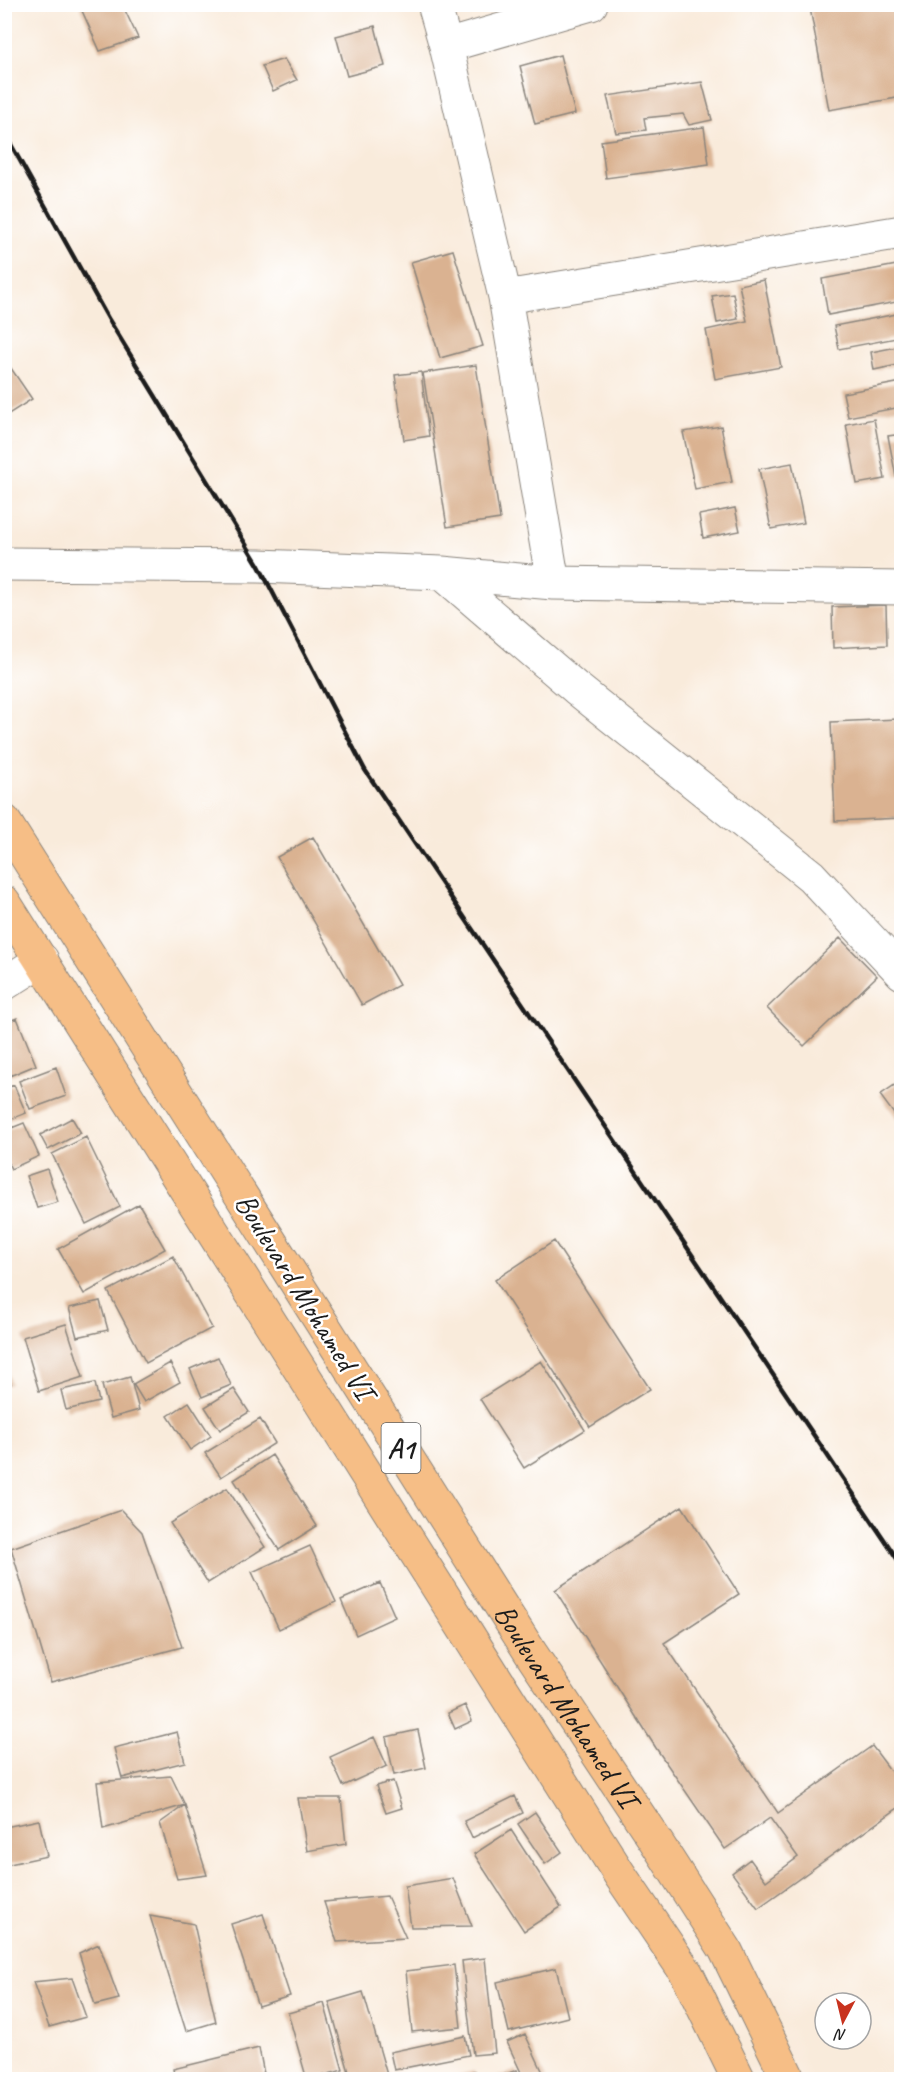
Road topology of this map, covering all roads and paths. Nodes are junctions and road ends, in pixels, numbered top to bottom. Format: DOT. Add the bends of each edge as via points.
graph roads {
  1 [pos="434,4"];
  2 [pos="591,4"];
  3 [pos="446,46"];
  4 [pos="902,232"];
  5 [pos="505,297"];
  6 [pos="4,564"];
  7 [pos="442,573"];
  8 [pos="553,583"];
  9 [pos="902,588"];
  10 [pos="4,821"];
  11 [pos="4,902"];
  12 [pos="42,960"];
  13 [pos="902,973"];
  14 [pos="4,984"];
  15 [pos="739,2079"];
  16 [pos="789,2079"];
  1 -- 3 [label="street"];
  2 -- 3 [label="street"];
  3 -- 5 [label="street"];
  4 -- 5 [label="street"];
  5 -- 8 [label="street"];
  6 -- 7 [label="street" via="259,566"];
  7 -- 8 [label="street"];
  7 -- 13 [label="street" via="576,688 811,876"];
  8 -- 9 [label="street"];
  10 -- 16 [label="main road, Boulevard Mohamed VI / A1" via="519,1636 725,1949"];
  11 -- 12 [label="main road, Boulevard Mohamed VI / A1"];
  12 -- 14 [label="street"];
  12 -- 15 [label="main road, Boulevard Mohamed VI / A1" via="620,1875 687,1974"];
}
